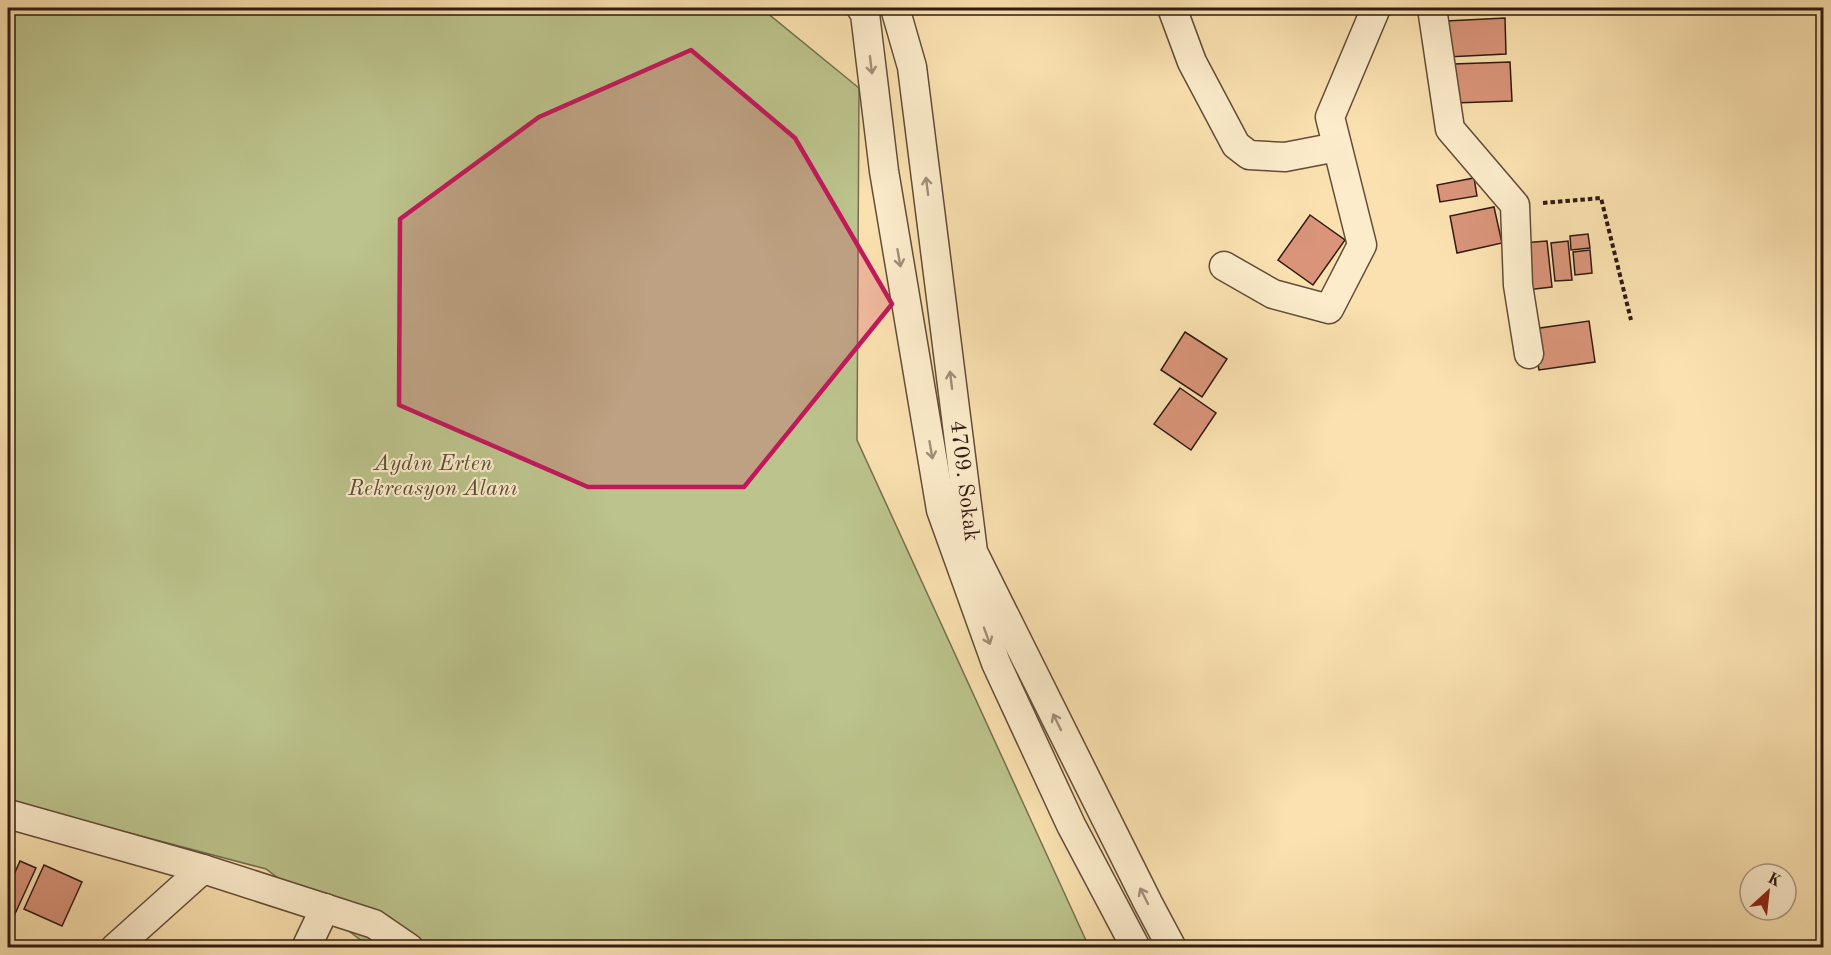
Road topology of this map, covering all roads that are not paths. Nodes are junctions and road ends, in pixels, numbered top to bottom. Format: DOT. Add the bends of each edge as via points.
graph roads {
  1 [pos="861,8"];
  2 [pos="895,8"];
  3 [pos="1172,8"];
  4 [pos="1376,8"];
  5 [pos="1432,8"];
  6 [pos="1337,147"];
  7 [pos="1224,266"];
  8 [pos="1529,354"];
  9 [pos="8,814"];
  10 [pos="203,868"];
  11 [pos="325,908"];
  12 [pos="115,948"];
  13 [pos="306,948"];
  14 [pos="409,948"];
  15 [pos="1136,948"];
  16 [pos="1172,948"];
  1 -- 15 [label="street, 4709. Sokak, one-way" via="865,14 884,171 941,510 996,663 1071,825"];
  16 -- 2 [label="street, 4709. Sokak, one-way" via="973,552 912,67"];
  3 -- 6 [label="street" via="1192,62 1236,145 1249,155 1285,157"];
  4 -- 6 [label="street" via="1329,117"];
  5 -- 8 [label="street" via="1450,129 1515,205 1518,285"];
  6 -- 7 [label="street" via="1362,245 1329,309 1273,294"];
  9 -- 10 [label="street"];
  10 -- 11 [label="street"];
  10 -- 12 [label="street"];
  11 -- 13 [label="street"];
  11 -- 14 [label="street" via="374,924"];
}
